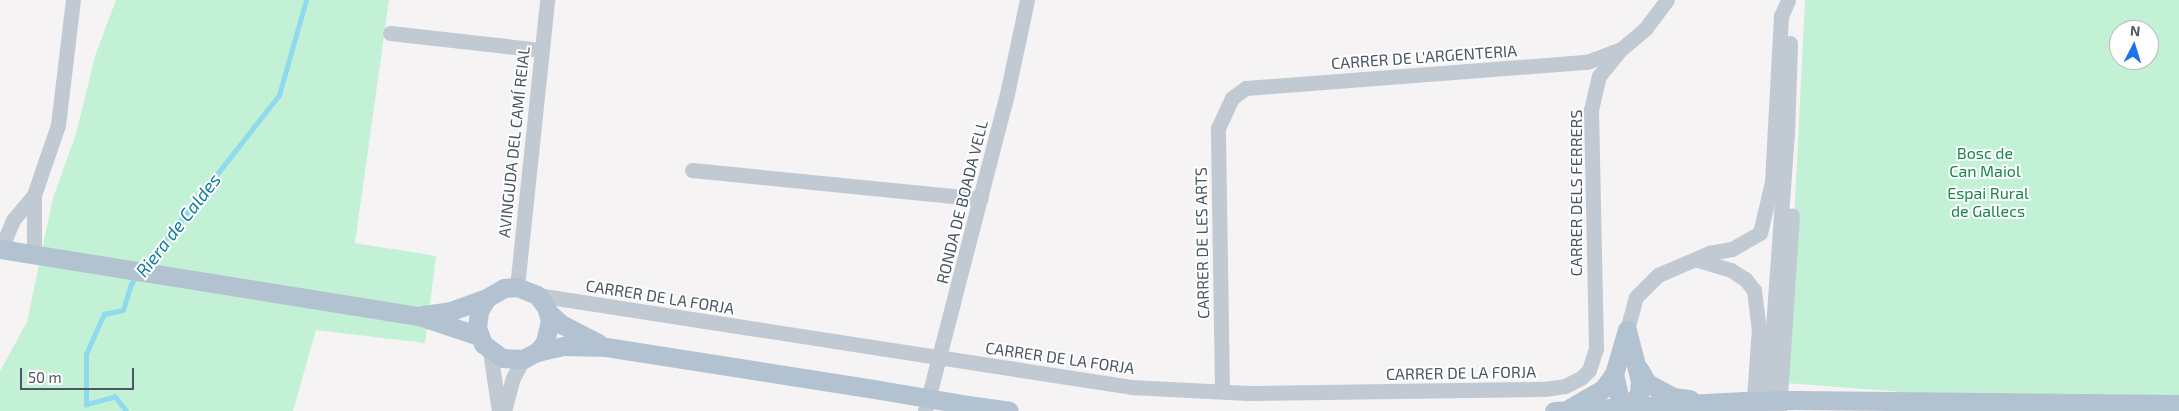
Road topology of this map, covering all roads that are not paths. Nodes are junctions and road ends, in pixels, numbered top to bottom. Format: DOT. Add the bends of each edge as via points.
graph roads {
  1 [pos="73,0"];
  2 [pos="547,0"];
  3 [pos="1027,0"];
  4 [pos="1667,0"];
  5 [pos="1790,0"];
  6 [pos="390,33"];
  7 [pos="541,50"];
  8 [pos="1620,50"];
  9 [pos="1232,98"];
  10 [pos="1787,135"];
  11 [pos="692,170"];
  12 [pos="34,195"];
  13 [pos="981,199"];
  14 [pos="7,222"];
  15 [pos="4,250"];
  16 [pos="34,255"];
  17 [pos="1698,260"];
  18 [pos="516,287"];
  19 [pos="537,295"];
  20 [pos="487,298"];
  21 [pos="548,312"];
  22 [pos="419,316"];
  23 [pos="1627,330"];
  24 [pos="479,336"];
  25 [pos="606,347"];
  26 [pos="490,351"];
  27 [pos="530,355"];
  28 [pos="941,360"];
  29 [pos="1639,369"];
  30 [pos="1614,374"];
  31 [pos="1581,378"];
  32 [pos="1222,391"];
  33 [pos="1714,402"];
  34 [pos="1963,404"];
  35 [pos="2179,404"];
  36 [pos="1749,406"];
  37 [pos="2005,407"];
  38 [pos="1565,410"];
  39 [pos="1629,410"];
  40 [pos="499,411"];
  41 [pos="504,411"];
  42 [pos="926,411"];
  43 [pos="1009,411"];
  44 [pos="1554,411"];
  45 [pos="1767,411"];
  46 [pos="1780,411"];
  47 [pos="1983,411"];
  1 -- 12 [label="street" via="58,125"];
  2 -- 7 [label="street, AVINGUDA DEL CAMÍ REIAL"];
  3 -- 13 [label="street, RONDA DE BOADA VELL"];
  4 -- 8 [label="street, CARRER DELS FERRERS" via="1645,29"];
  5 -- 10 [label="street"];
  5 -- 17 [label="street" via="1782,16 1772,182 1760,233 1739,246 1709,253"];
  6 -- 7 [label="street"];
  7 -- 18 [label="street, AVINGUDA DEL CAMÍ REIAL"];
  8 -- 9 [label="street, CARRER DE L'ARGENTERIA" via="1587,62 1246,88"];
  8 -- 31 [label="street, CARRER DELS FERRERS" via="1599,76 1591,110 1596,348 1588,370"];
  9 -- 32 [label="street, CARRER DE LES ARTS" via="1218,128"];
  10 -- 45 [label="street"];
  10 -- 46 [label="street" via="1793,193"];
  11 -- 13 [label="street"];
  12 -- 14 [label="street"];
  12 -- 16 [label="street"];
  13 -- 28 [label="street, RONDA DE BOADA VELL"];
  14 -- 15 [label="street"];
  15 -- 16 [label="main road"];
  16 -- 22 [label="main road"];
  17 -- 23 [label="street" via="1672,267 1645,285 1631,309"];
  17 -- 36 [label="street" via="1731,270 1754,290 1759,328"];
  18 -- 19 [label="main road"];
  18 -- 20 [label="main road" via="504,288"];
  19 -- 21 [label="main road"];
  19 -- 28 [label="street, CARRER DE LA FORJA"];
  20 -- 22 [label="main road" via="451,311"];
  20 -- 24 [label="main road" via="476,320"];
  21 -- 25 [label="main road" via="561,324"];
  21 -- 27 [label="main road" via="549,332"];
  22 -- 24 [label="main road"];
  23 -- 29 [label="main road"];
  23 -- 30 [label="main road"];
  24 -- 26 [label="main road"];
  25 -- 27 [label="main road" via="564,346"];
  25 -- 43 [label="main road, bridge"];
  26 -- 27 [label="main road" via="502,358"];
  26 -- 40 [label="street"];
  27 -- 41 [label="street" via="513,378"];
  28 -- 32 [label="street, CARRER DE LA FORJA" via="1131,387"];
  28 -- 42 [label="street, RONDA DE BOADA VELL"];
  29 -- 33 [label="main road" via="1647,383 1673,397"];
  29 -- 39 [label="main road" via="1639,394"];
  30 -- 38 [label="main road" via="1602,389"];
  30 -- 39 [label="main road" via="1620,400"];
  31 -- 32 [label="street, CARRER DE LA FORJA" via="1544,389"];
  33 -- 36 [label="main road"];
  33 -- 39 [label="main road"];
  34 -- 36 [label="main road, bridge" via="1796,400"];
  34 -- 37 [label="main road"];
  34 -- 47 [label="main road"];
  35 -- 37 [label="main road"];
  38 -- 39 [label="main road"];
  38 -- 44 [label="main road"];
}
